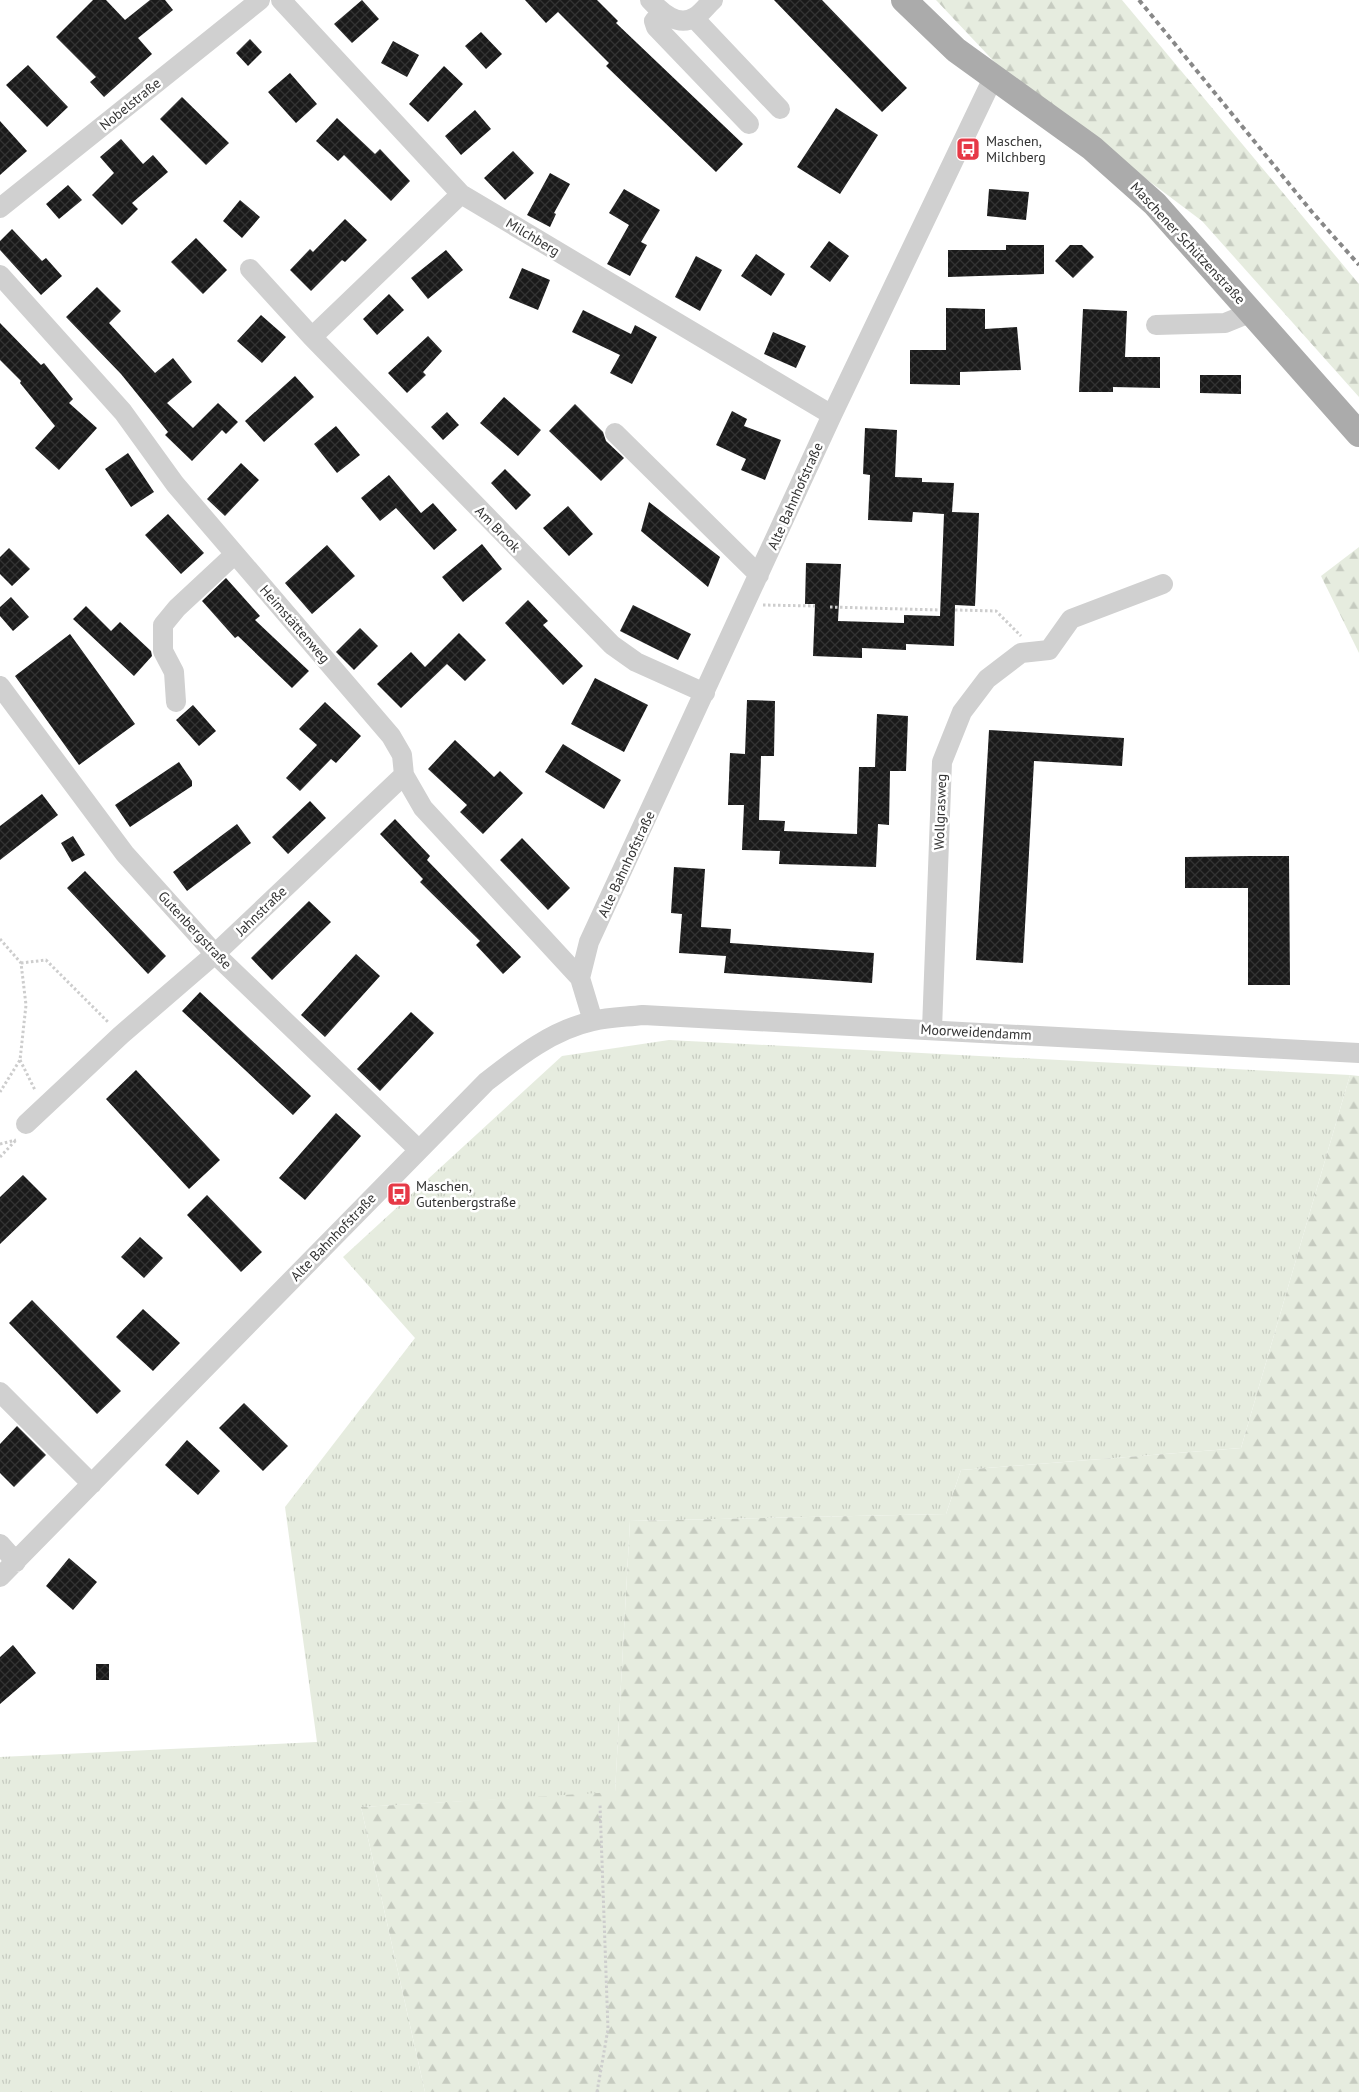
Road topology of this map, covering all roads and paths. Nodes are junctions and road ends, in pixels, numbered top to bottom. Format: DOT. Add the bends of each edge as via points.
graph roads {
  1 [pos="260,0"];
  2 [pos="281,0"];
  3 [pos="713,0"];
  4 [pos="904,0"];
  5 [pos="656,6"];
  6 [pos="694,18"];
  7 [pos="993,78"];
  8 [pos="780,109"];
  9 [pos="749,124"];
  10 [pos="462,194"];
  11 [pos="0,208"];
  12 [pos="250,269"];
  13 [pos="0,275"];
  14 [pos="1252,312"];
  15 [pos="1156,325"];
  16 [pos="312,337"];
  17 [pos="832,415"];
  18 [pos="615,433"];
  19 [pos="1359,434"];
  20 [pos="235,554"];
  21 [pos="759,575"];
  22 [pos="1163,584"];
  23 [pos="745,604"];
  24 [pos="815,606"];
  25 [pos="830,606"];
  26 [pos="940,610"];
  27 [pos="955,610"];
  28 [pos="1021,653"];
  29 [pos="0,686"];
  30 [pos="705,693"];
  31 [pos="176,702"];
  32 [pos="404,775"];
  33 [pos="0,939"];
  34 [pos="215,954"];
  35 [pos="21,963"];
  36 [pos="580,978"];
  37 [pos="593,1021"];
  38 [pos="932,1030"];
  39 [pos="121,1035"];
  40 [pos="1359,1053"];
  41 [pos="20,1060"];
  42 [pos="0,1092"];
  43 [pos="43,1107"];
  44 [pos="21,1132"];
  45 [pos="0,1144"];
  46 [pos="418,1149"];
  47 [pos="0,1157"];
  48 [pos="0,1392"];
  49 [pos="92,1484"];
  50 [pos="0,1544"];
  51 [pos="16,1562"];
  52 [pos="0,1577"];
  53 [pos="600,1805"];
  54 [pos="596,2092"];
  1 -- 11 [label="street, Nobelstraße"];
  2 -- 10 [label="street, Milchberg"];
  3 -- 6 [label="street"];
  4 -- 7 [label="main road" via="956,50"];
  5 -- 6 [label="street" via="676,20"];
  5 -- 9 [label="street" via="656,27"];
  6 -- 8 [label="street"];
  7 -- 14 [label="main road, Maschener Schützenstraße" via="1055,120 1155,204"];
  7 -- 17 [label="street, Alte Bahnhofstraße"];
  10 -- 16 [label="street"];
  10 -- 17 [label="street, Milchberg"];
  12 -- 16 [label="street, Am Brook"];
  13 -- 20 [label="street, Heimstättenweg" via="123,412 175,484"];
  14 -- 15 [label="street" via="1225,323"];
  14 -- 19 [label="main road, Maschener Schützenstraße"];
  16 -- 30 [label="street, Am Brook" via="612,645 636,662"];
  17 -- 21 [label="street, Alte Bahnhofstraße"];
  18 -- 21 [label="street"];
  20 -- 31 [label="street" via="177,608 163,626 163,651 174,672"];
  20 -- 32 [label="street, Heimstättenweg" via="391,736 402,755"];
  21 -- 23 [label="street, Alte Bahnhofstraße"];
  22 -- 28 [label="street" via="1071,619 1050,650"];
  23 -- 24 [label="path"];
  23 -- 30 [label="street, Alte Bahnhofstraße"];
  25 -- 26 [label="path"];
  27 -- 28 [label="path" via="996,611 1021,634"];
  28 -- 38 [label="street, Wollgrasweg" via="988,679 962,712 942,762"];
  29 -- 34 [label="street, Gutenbergstraße" via="125,854"];
  30 -- 36 [label="street, Alte Bahnhofstraße" via="589,942"];
  32 -- 34 [label="street, Jahnstraße"];
  32 -- 36 [label="street, Heimstättenweg" via="423,808"];
  33 -- 35 [label="path"];
  34 -- 39 [label="street, Jahnstraße"];
  34 -- 46 [label="street, Gutenbergstraße"];
  35 -- 39 [label="path" via="46,960"];
  35 -- 41 [label="path" via="26,1004"];
  36 -- 37 [label="street"];
  37 -- 38 [label="street, Moorweidendamm" via="643,1015"];
  37 -- 46 [label="street, Alte Bahnhofstraße" via="563,1031 520,1056 486,1082"];
  38 -- 40 [label="street, Moorweidendamm"];
  39 -- 43 [label="street, Jahnstraße"];
  41 -- 42 [label="path"];
  41 -- 43 [label="path"];
  43 -- 44 [label="street, Jahnstraße"];
  44 -- 45 [label="path"];
  44 -- 47 [label="path"];
  46 -- 49 [label="street, Alte Bahnhofstraße"];
  48 -- 49 [label="street"];
  49 -- 51 [label="street, Alte Bahnhofstraße"];
  50 -- 51 [label="street"];
  51 -- 52 [label="street, Alte Bahnhofstraße"];
  53 -- 54 [label="path" via="608,2029"];
}
